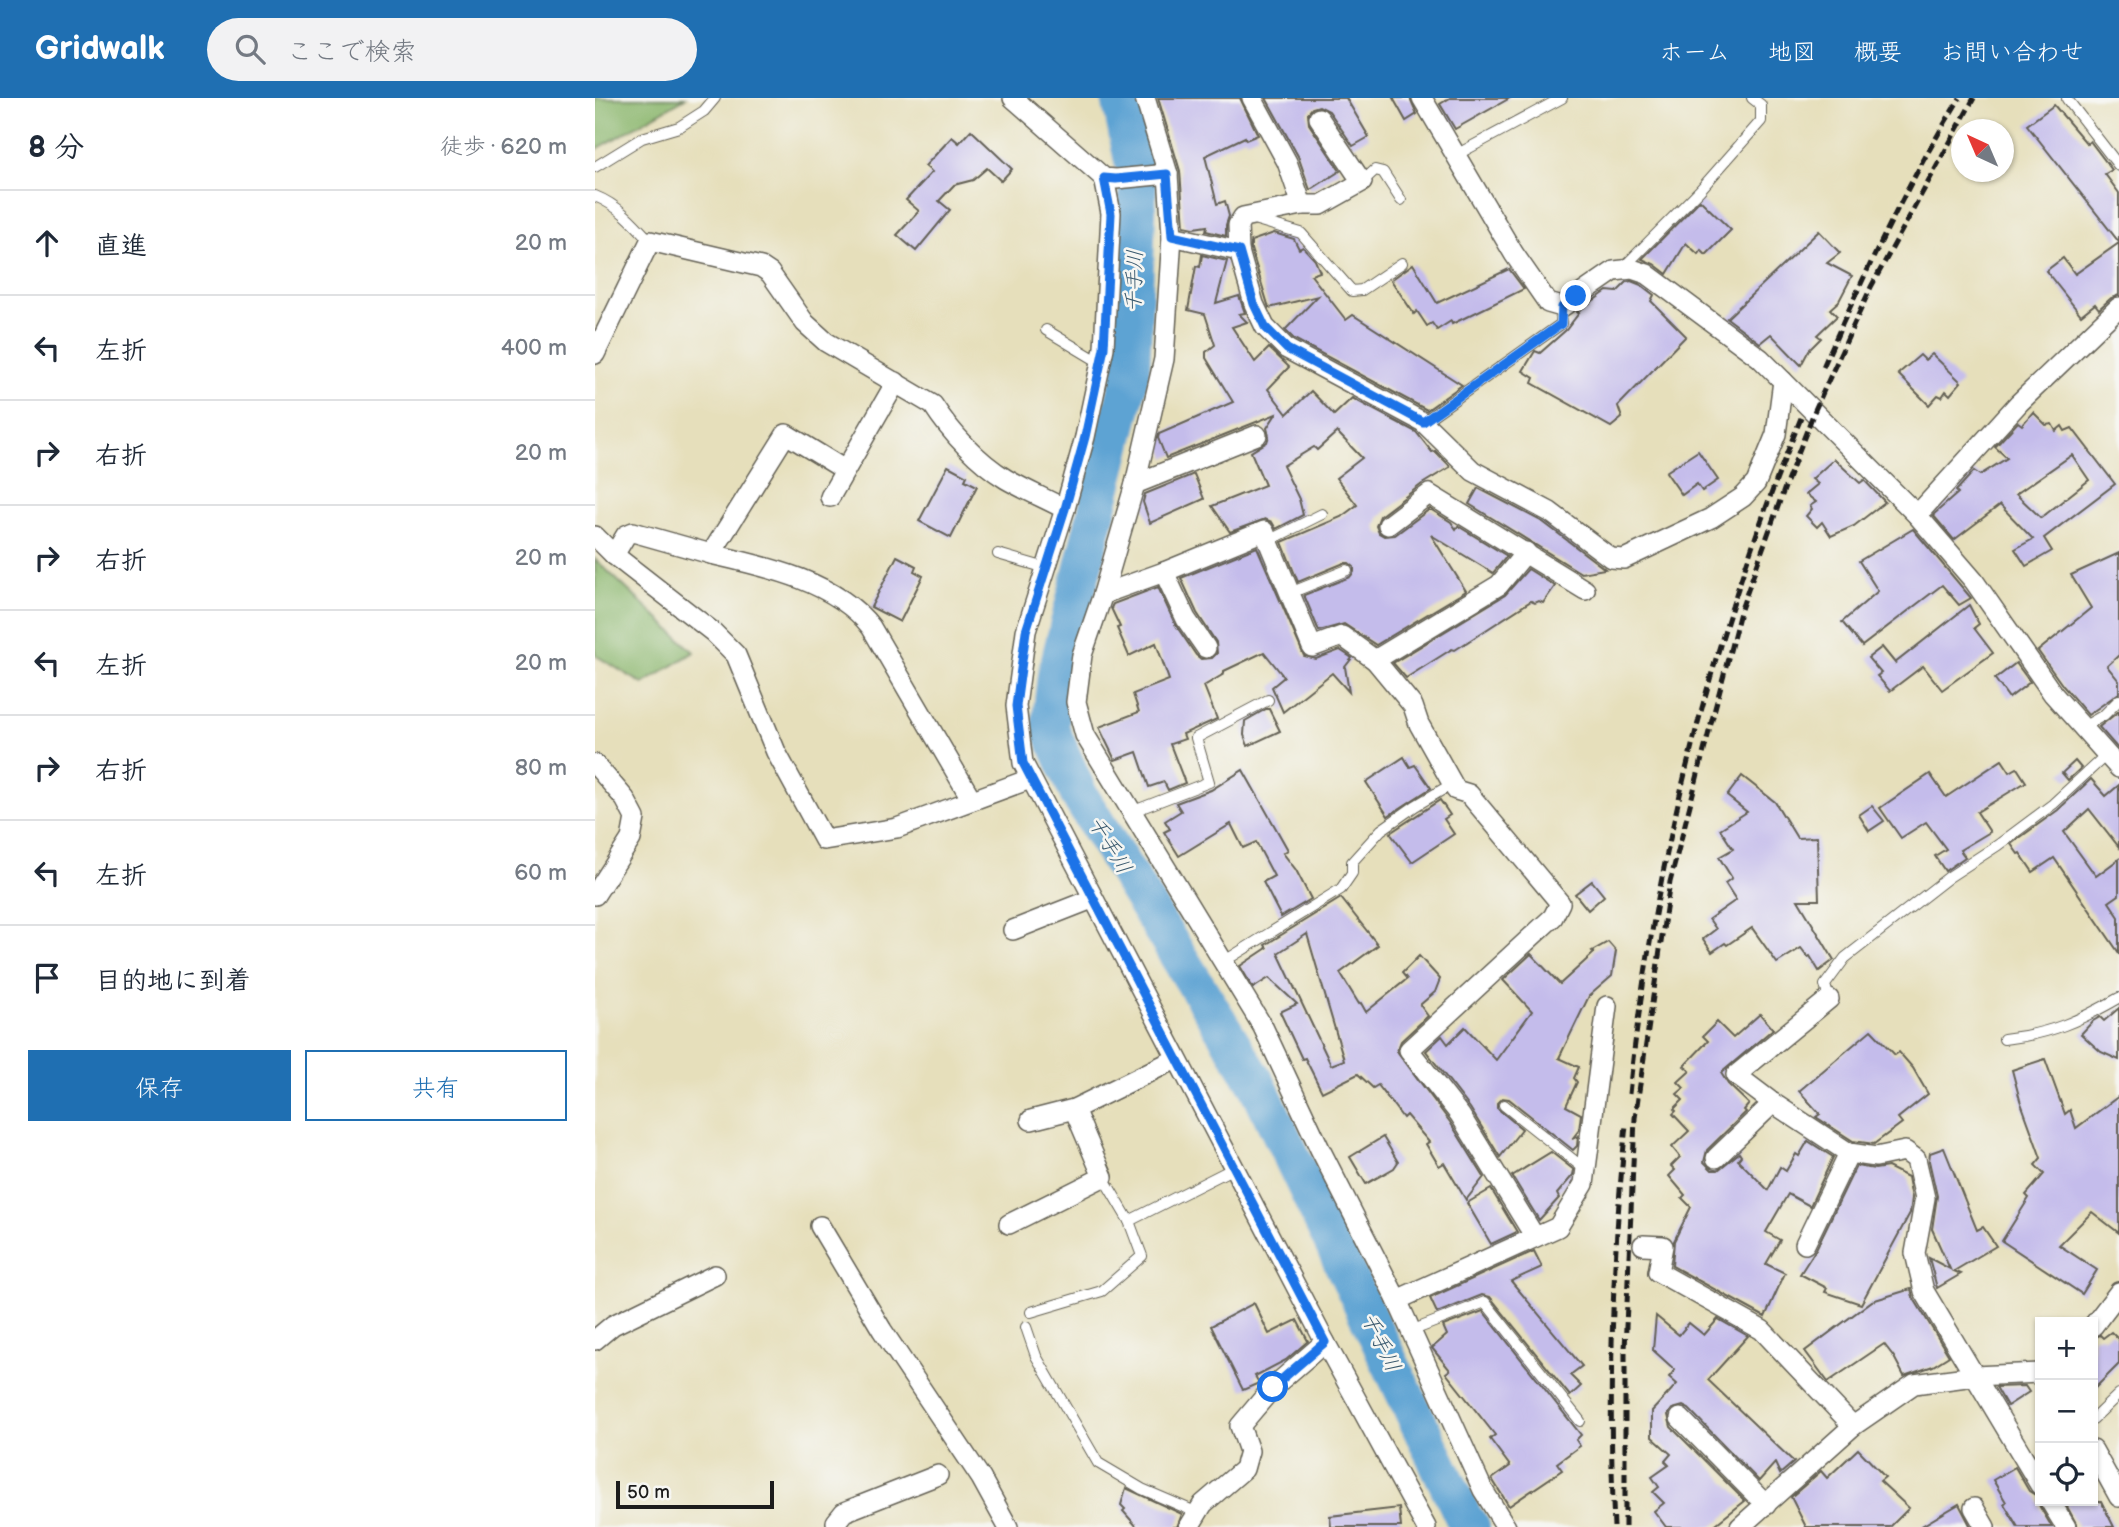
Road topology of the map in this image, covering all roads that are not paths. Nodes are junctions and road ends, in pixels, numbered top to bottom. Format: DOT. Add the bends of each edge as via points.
graph roads {
  1 [pos="716,98"];
  2 [pos="1013,98"];
  3 [pos="1145,98"];
  4 [pos="1252,98"];
  5 [pos="1422,98"];
  6 [pos="1562,98"];
  7 [pos="1752,98"];
  8 [pos="2067,99"];
  9 [pos="1319,118"];
  10 [pos="1456,155"];
  11 [pos="2119,166"];
  12 [pos="595,167"];
  13 [pos="1163,175"];
  14 [pos="1110,178"];
  15 [pos="1362,182"];
  16 [pos="595,195"];
  17 [pos="1401,200"];
  18 [pos="1302,205"];
  19 [pos="1243,217"];
  20 [pos="1172,236"];
  21 [pos="650,241"];
  22 [pos="1239,251"];
  23 [pos="1402,263"];
  24 [pos="1621,270"];
  25 [pos="1562,307"];
  26 [pos="2119,307"];
  27 [pos="1046,330"];
  28 [pos="595,354"];
  29 [pos="1101,363"];
  30 [pos="1783,381"];
  31 [pos="897,382"];
  32 [pos="1423,422"];
  33 [pos="1257,435"];
  34 [pos="845,470"];
  35 [pos="1135,484"];
  36 [pos="830,497"];
  37 [pos="1065,509"];
  38 [pos="1322,514"];
  39 [pos="1917,515"];
  40 [pos="1388,525"];
  41 [pos="595,536"];
  42 [pos="1268,541"];
  43 [pos="1526,552"];
  44 [pos="711,554"];
  45 [pos="998,554"];
  46 [pos="614,555"];
  47 [pos="1046,568"];
  48 [pos="1347,570"];
  49 [pos="1164,572"];
  50 [pos="1585,590"];
  51 [pos="1290,593"];
  52 [pos="1103,594"];
  53 [pos="1206,648"];
  54 [pos="1375,660"];
  55 [pos="1268,700"];
  56 [pos="2119,700"];
  57 [pos="2084,727"];
  58 [pos="2113,761"];
  59 [pos="595,764"];
  60 [pos="1030,779"];
  61 [pos="1452,784"];
  62 [pos="972,800"];
  63 [pos="1130,812"];
  64 [pos="595,895"];
  65 [pos="1091,898"];
  66 [pos="1013,930"];
  67 [pos="1223,962"];
  68 [pos="2119,998"];
  69 [pos="1829,999"];
  70 [pos="1607,1006"];
  71 [pos="2004,1039"];
  72 [pos="1176,1059"];
  73 [pos="1773,1103"];
  74 [pos="1504,1105"];
  75 [pos="1074,1109"];
  76 [pos="1031,1120"];
  77 [pos="1849,1153"];
  78 [pos="1716,1158"];
  79 [pos="1234,1168"];
  80 [pos="1586,1171"];
  81 [pos="1103,1177"];
  82 [pos="1129,1221"];
  83 [pos="1009,1224"];
  84 [pos="820,1226"];
  85 [pos="1535,1237"];
  86 [pos="1805,1244"];
  87 [pos="1643,1245"];
  88 [pos="715,1275"];
  89 [pos="2119,1292"];
  90 [pos="1397,1300"];
  91 [pos="1031,1312"];
  92 [pos="2098,1319"];
  93 [pos="1026,1327"];
  94 [pos="1411,1331"];
  95 [pos="595,1340"];
  96 [pos="1325,1342"];
  97 [pos="2035,1373"];
  98 [pos="1974,1376"];
  99 [pos="2119,1394"];
  100 [pos="2098,1414"];
  101 [pos="1680,1418"];
  102 [pos="1580,1421"];
  103 [pos="1853,1426"];
  104 [pos="2098,1459"];
  105 [pos="938,1475"];
  106 [pos="2035,1477"];
  107 [pos="2119,1497"];
  108 [pos="1766,1505"];
  109 [pos="2053,1506"];
  110 [pos="1974,1508"];
  111 [pos="1193,1520"];
  112 [pos="837,1527"];
  113 [pos="1008,1527"];
  114 [pos="1426,1527"];
  115 [pos="1506,1527"];
  116 [pos="1740,1527"];
  117 [pos="1986,1527"];
  118 [pos="2066,1527"];
  1 -- 12 [label="lane" via="679,127 642,138"];
  2 -- 14 [label="street"];
  3 -- 13 [label="street"];
  4 -- 18 [label="street" via="1287,162"];
  5 -- 10 [label="street"];
  6 -- 10 [label="lane"];
  7 -- 24 [label="lane" via="1761,105 1761,121"];
  8 -- 11 [label="lane"];
  9 -- 15 [label="street"];
  10 -- 25 [label="street" via="1548,303"];
  13 -- 14 [label="street"];
  13 -- 20 [label="street"];
  14 -- 29 [label="street"];
  15 -- 17 [label="lane" via="1375,170 1383,172"];
  15 -- 18 [label="street" via="1321,205"];
  16 -- 21 [label="lane" via="609,201"];
  18 -- 19 [label="street"];
  19 -- 22 [label="street" via="1238,225"];
  19 -- 23 [label="lane" via="1301,233 1352,291 1362,290"];
  20 -- 22 [label="street"];
  20 -- 35 [label="street" via="1164,359"];
  21 -- 28 [label="street"];
  21 -- 31 [label="street" via="761,267 826,342"];
  22 -- 32 [label="street" via="1265,327 1287,349"];
  24 -- 25 [label="street"];
  24 -- 30 [label="street" via="1647,274 1760,358"];
  25 -- 32 [label="lane" via="1561,324"];
  26 -- 39 [label="street" via="2019,403"];
  27 -- 29 [label="lane"];
  29 -- 37 [label="street"];
  30 -- 32 [label="street" via="1776,434 1756,483 1711,519 1624,559 1611,558 1551,512 1473,471"];
  30 -- 39 [label="street"];
  31 -- 34 [label="street"];
  31 -- 37 [label="street" via="933,405 985,464"];
  33 -- 35 [label="street"];
  34 -- 36 [label="street"];
  34 -- 44 [label="street" via="786,433"];
  35 -- 52 [label="street"];
  37 -- 47 [label="street"];
  38 -- 42 [label="lane"];
  39 -- 57 [label="street" via="1974,581 2053,694"];
  40 -- 43 [label="street" via="1429,494"];
  41 -- 46 [label="street"];
  42 -- 49 [label="street" via="1264,531"];
  42 -- 51 [label="street"];
  43 -- 50 [label="street"];
  43 -- 54 [label="street" via="1499,584"];
  44 -- 46 [label="street" via="633,532"];
  44 -- 62 [label="street" via="780,570 861,614"];
  45 -- 47 [label="lane"];
  46 -- 62 [label="street" via="736,655 776,752 824,840 897,828"];
  47 -- 60 [label="street" via="1026,631 1016,706 1023,763"];
  48 -- 51 [label="lane"];
  49 -- 52 [label="street"];
  49 -- 53 [label="street"];
  51 -- 54 [label="street" via="1312,646 1342,636"];
  52 -- 63 [label="street" via="1082,655 1076,702 1085,735"];
  54 -- 61 [label="street" via="1413,706"];
  55 -- 63 [label="lane" via="1196,738 1209,782"];
  56 -- 57 [label="lane"];
  57 -- 58 [label="street"];
  58 -- 69 [label="lane" via="1949,877 1845,958 1825,985"];
  59 -- 64 [label="street" via="635,818 631,839"];
  60 -- 62 [label="street"];
  60 -- 65 [label="street"];
  61 -- 67 [label="lane" via="1381,830 1352,862 1352,873 1341,888"];
  61 -- 85 [label="street" via="1469,794 1560,904 1553,917 1409,1051 1460,1115"];
  63 -- 67 [label="street"];
  65 -- 66 [label="street"];
  65 -- 72 [label="street"];
  67 -- 90 [label="street" via="1262,1027"];
  68 -- 71 [label="lane" via="2081,1020 2034,1036"];
  69 -- 73 [label="street" via="1736,1075"];
  70 -- 80 [label="street"];
  72 -- 75 [label="street"];
  72 -- 79 [label="street"];
  73 -- 77 [label="street"];
  73 -- 78 [label="street"];
  74 -- 80 [label="lane"];
  75 -- 76 [label="street"];
  75 -- 81 [label="street"];
  77 -- 86 [label="street"];
  77 -- 98 [label="street" via="1876,1157 1905,1151 1916,1159 1925,1198 1915,1252 1919,1275"];
  79 -- 82 [label="lane"];
  79 -- 96 [label="street"];
  80 -- 85 [label="street" via="1584,1184 1558,1227"];
  81 -- 82 [label="lane"];
  81 -- 83 [label="street"];
  82 -- 91 [label="lane" via="1142,1256 1102,1291"];
  84 -- 113 [label="street"];
  85 -- 90 [label="street"];
  87 -- 103 [label="street" via="1663,1246 1658,1272 1762,1330"];
  88 -- 95 [label="street" via="613,1325"];
  89 -- 92 [label="street"];
  90 -- 94 [label="street"];
  93 -- 111 [label="lane" via="1036,1356 1098,1462"];
  94 -- 102 [label="lane" via="1485,1302"];
  94 -- 115 [label="street" via="1483,1490"];
  96 -- 111 [label="street" via="1273,1387 1240,1426 1249,1451 1244,1469 1203,1504"];
  96 -- 114 [label="street"];
  97 -- 98 [label="street"];
  98 -- 103 [label="street" via="1914,1384"];
  98 -- 106 [label="street"];
  99 -- 100 [label="lane"];
  101 -- 108 [label="street"];
  103 -- 108 [label="street"];
  104 -- 107 [label="street"];
  105 -- 112 [label="street" via="844,1512"];
  108 -- 116 [label="street"];
  109 -- 118 [label="street"];
  110 -- 117 [label="street"];
}
